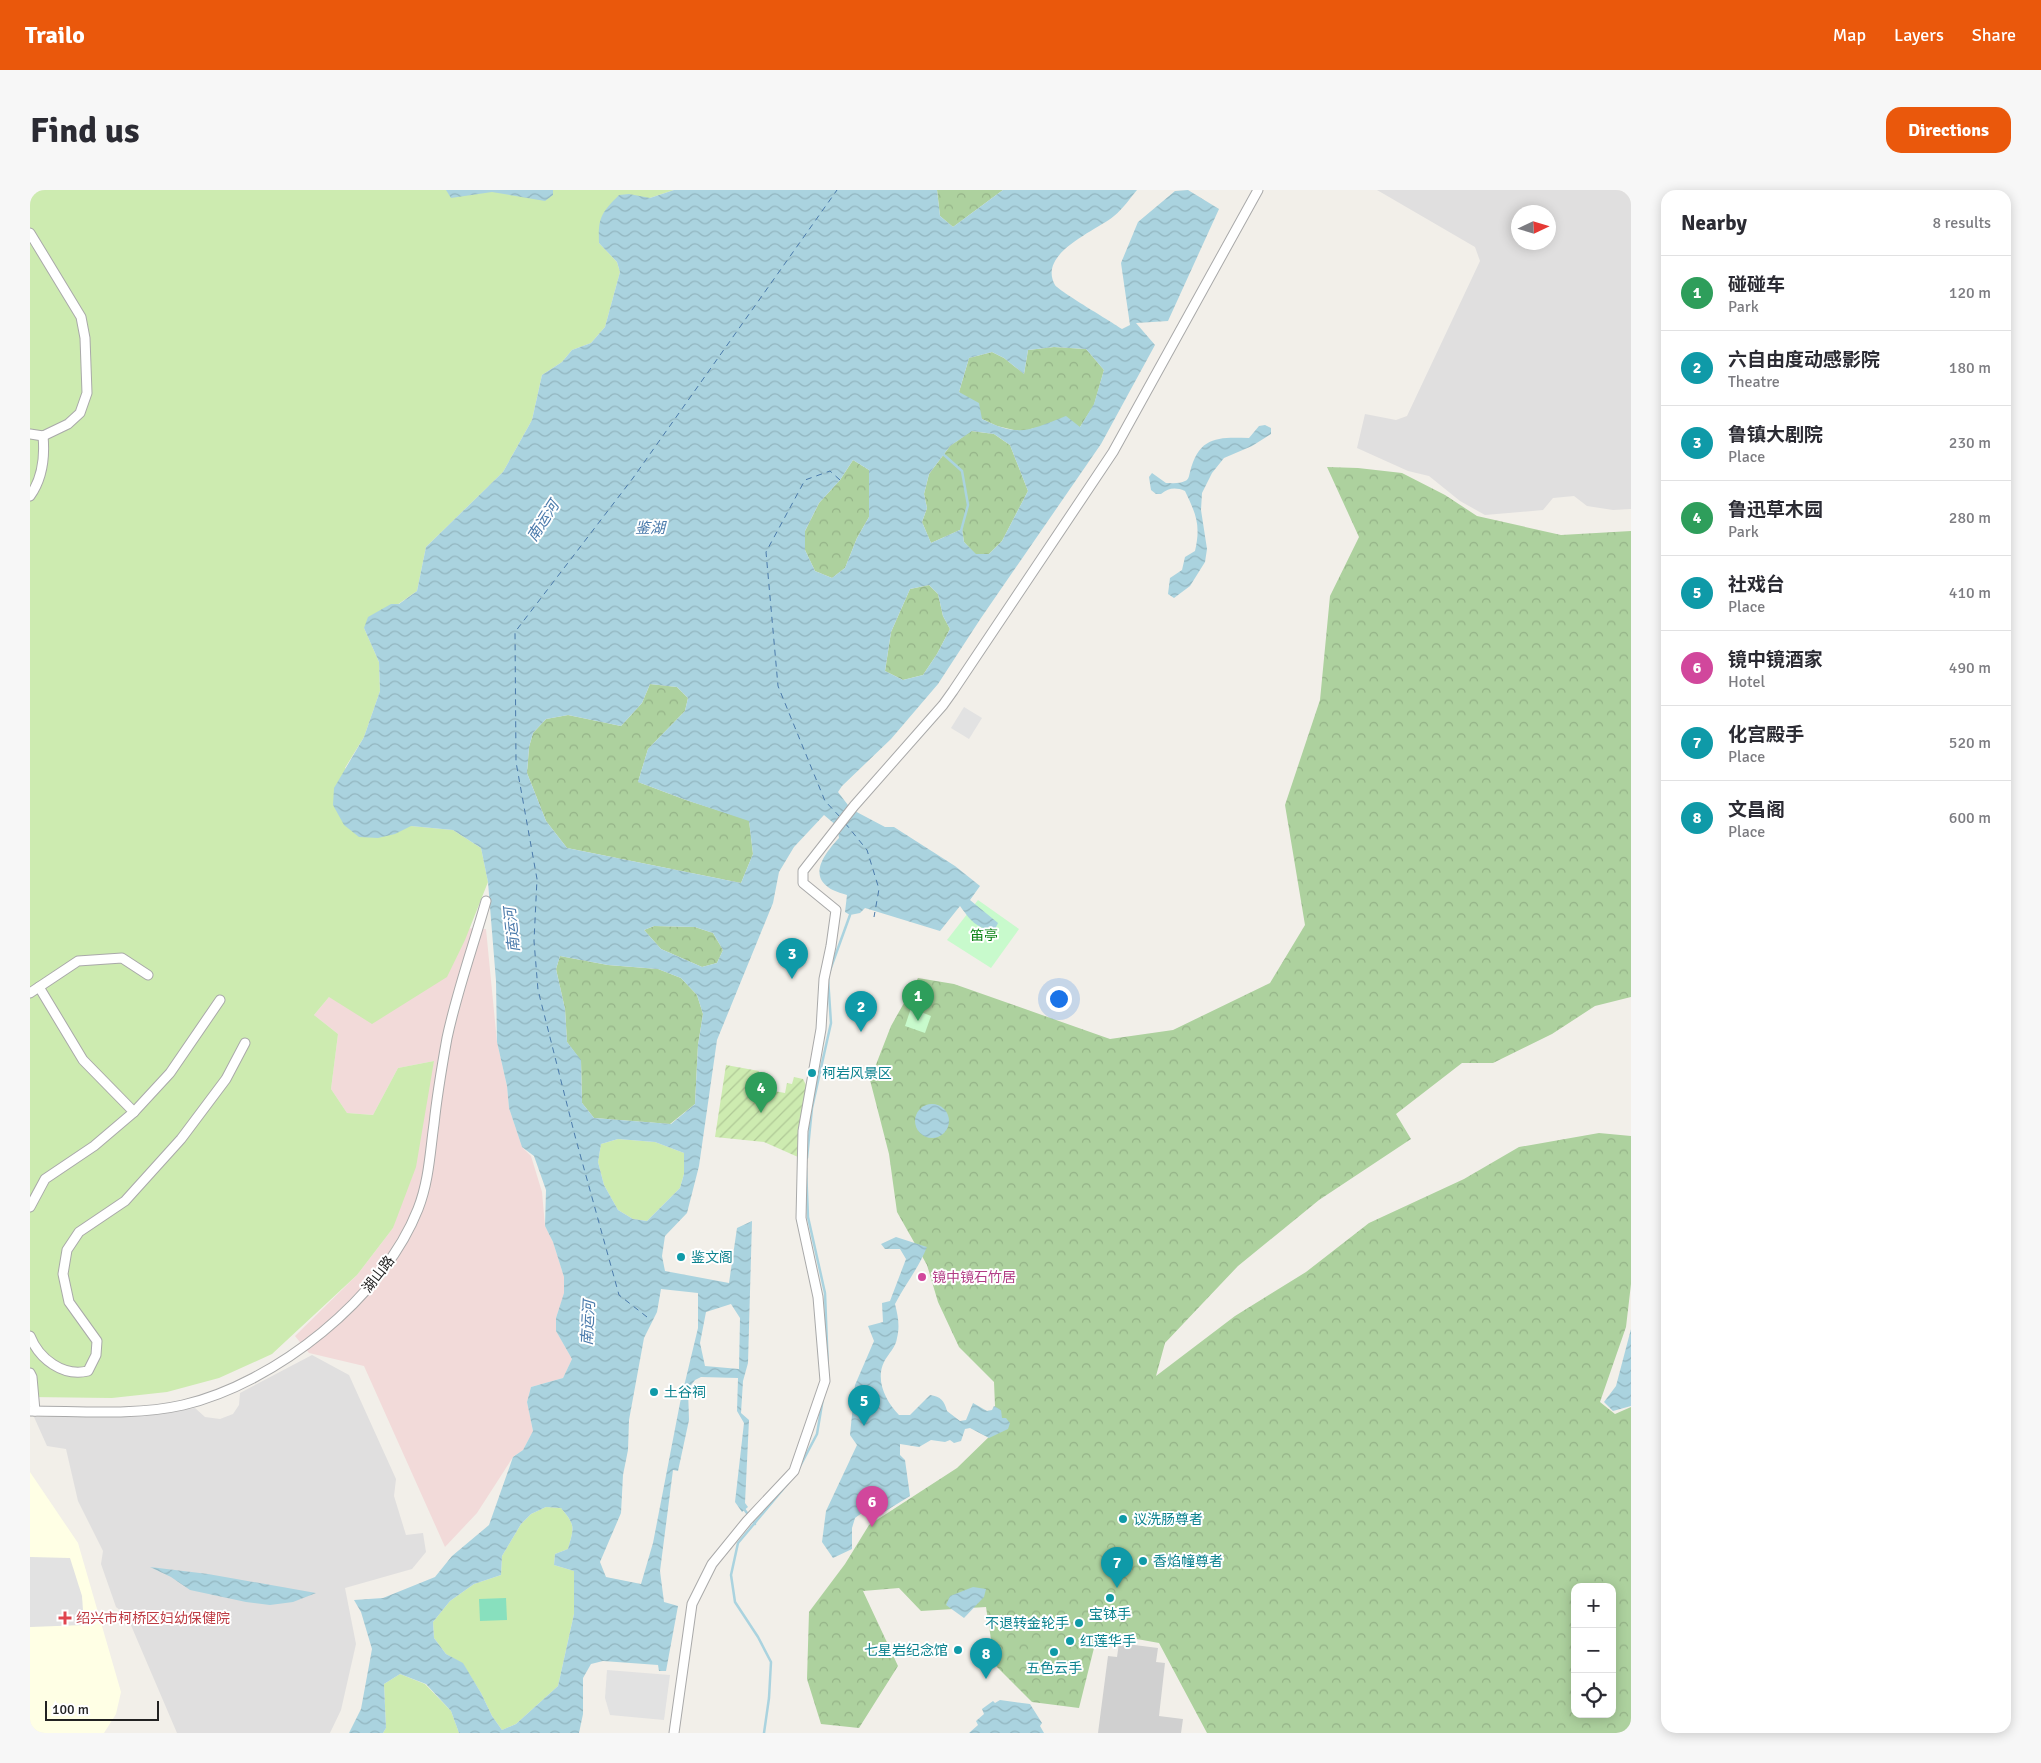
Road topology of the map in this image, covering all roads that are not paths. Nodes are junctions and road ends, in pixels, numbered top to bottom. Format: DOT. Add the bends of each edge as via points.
graph roads {
  1 [pos="1258,190"];
  2 [pos="30,233"];
  3 [pos="30,434"];
  4 [pos="43,436"];
  5 [pos="30,496"];
  6 [pos="486,901"];
  7 [pos="148,975"];
  8 [pos="40,987"];
  9 [pos="30,993"];
  10 [pos="220,1000"];
  11 [pos="245,1043"];
  12 [pos="134,1112"];
  13 [pos="30,1207"];
  14 [pos="30,1336"];
  15 [pos="30,1373"];
  16 [pos="32,1411"];
  17 [pos="674,1733"];
  1 -- 17 [label="street" via="1107,460 943,706 835,828 802,871 803,883 836,910 824,979 821,1029 803,1131 801,1218 818,1298 825,1382 794,1472 712,1564 692,1604"];
  2 -- 4 [label="street" via="81,317 85,338 86,392 80,413 68,424"];
  3 -- 4 [label="street"];
  4 -- 5 [label="street" via="44,451 37,485"];
  6 -- 16 [label="street, 湖山路" via="448,1038 427,1178 420,1201 403,1238 366,1291 318,1337 266,1370 213,1397 155,1410"];
  7 -- 8 [label="street" via="122,958 78,961"];
  8 -- 9 [label="street"];
  8 -- 12 [label="street" via="83,1060"];
  10 -- 12 [label="street" via="170,1073"];
  11 -- 14 [label="street" via="226,1079 182,1139 125,1202 79,1232 67,1250 63,1274 69,1302 97,1341 96,1356 88,1371 77,1374 58,1369 34,1347"];
  12 -- 13 [label="street" via="94,1146 45,1180"];
  15 -- 16 [label="street"];
}
